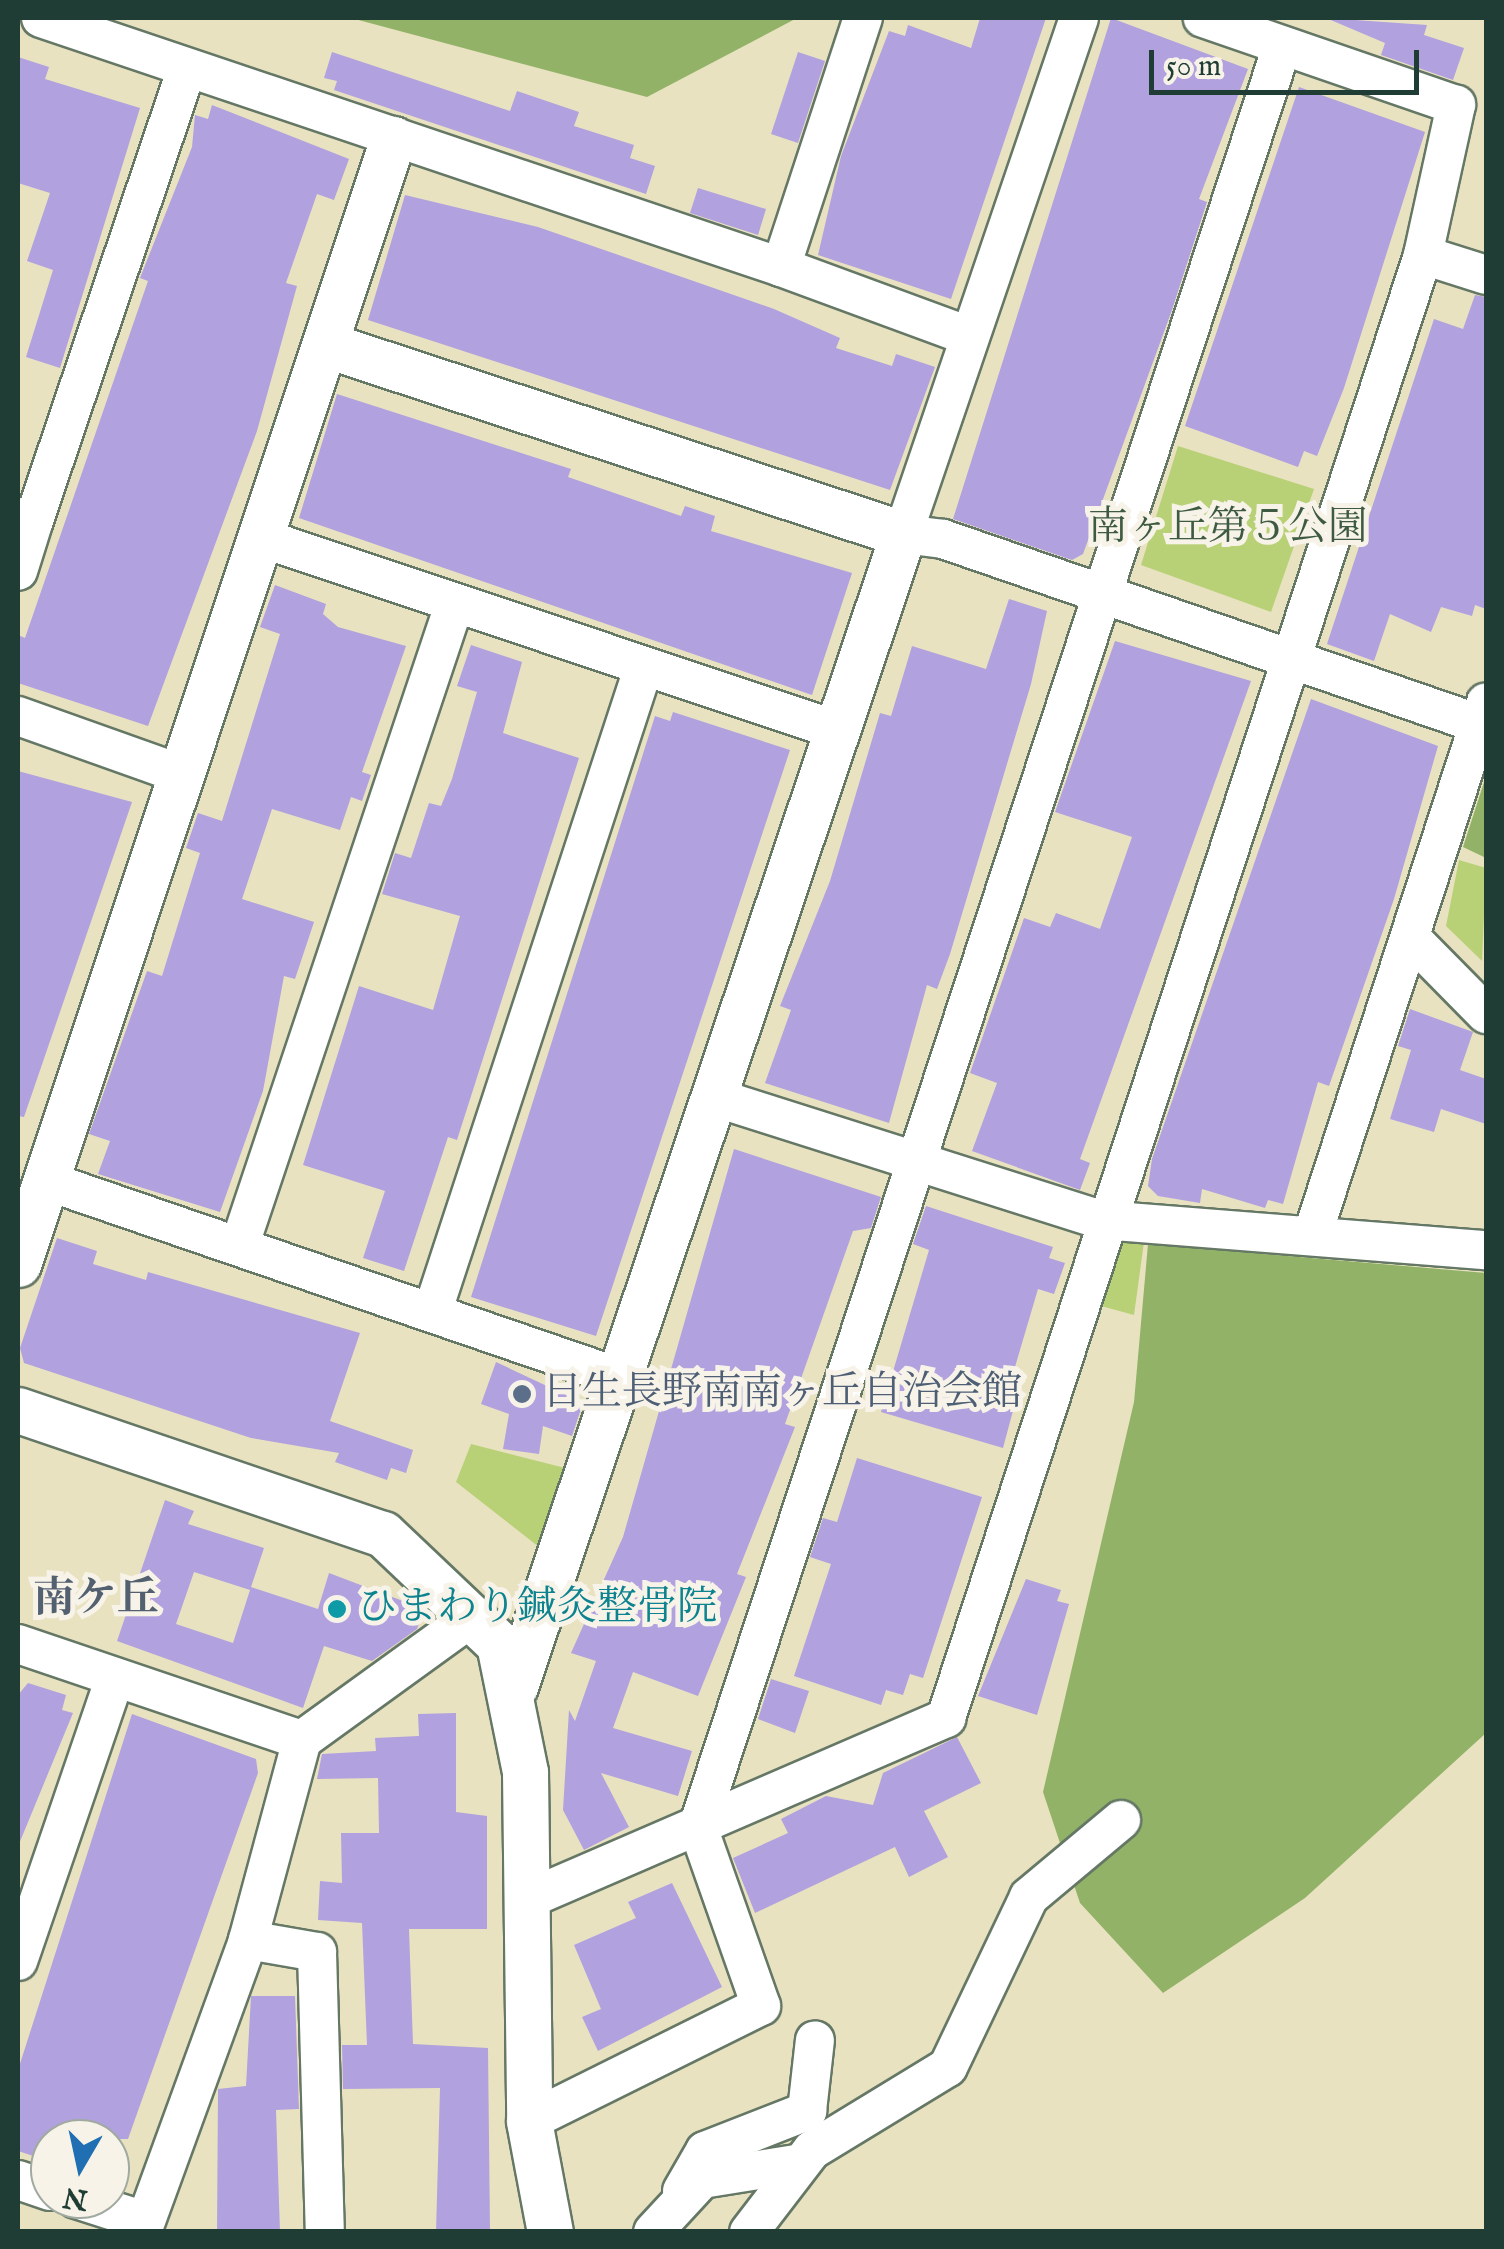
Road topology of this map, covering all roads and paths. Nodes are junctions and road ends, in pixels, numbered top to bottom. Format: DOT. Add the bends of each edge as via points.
graph roads {
  1 [pos="42,18"];
  2 [pos="863,18"];
  3 [pos="1079,18"];
  4 [pos="1203,18"];
  5 [pos="1282,46"];
  6 [pos="186,71"];
  7 [pos="394,140"];
  8 [pos="1423,255"];
  9 [pos="781,267"];
  10 [pos="1486,274"];
  11 [pos="968,336"];
  12 [pos="327,345"];
  13 [pos="25,520"];
  14 [pos="903,534"];
  15 [pos="262,538"];
  16 [pos="18,571"];
  17 [pos="1104,593"];
  18 [pos="453,608"];
  19 [pos="1287,656"];
  20 [pos="643,669"];
  21 [pos="1482,712"];
  22 [pos="18,716"];
  23 [pos="839,732"];
  24 [pos="178,773"];
  25 [pos="1413,940"];
  26 [pos="1486,1014"];
  27 [pos="720,1099"];
  28 [pos="913,1160"];
  29 [pos="44,1180"];
  30 [pos="1102,1220"];
  31 [pos="1312,1234"];
  32 [pos="240,1244"];
  33 [pos="1486,1250"];
  34 [pos="18,1264"];
  35 [pos="433,1310"];
  36 [pos="622,1378"];
  37 [pos="18,1410"];
  38 [pos="473,1616"];
  39 [pos="18,1644"];
  40 [pos="115,1678"];
  41 [pos="514,1686"];
  42 [pos="302,1740"];
  43 [pos="1121,1820"];
  44 [pos="698,1827"];
  45 [pos="528,1898"];
  46 [pos="248,1940"];
  47 [pos="18,1962"];
  48 [pos="815,2040"];
  49 [pos="529,2121"];
  50 [pos="796,2164"];
  51 [pos="682,2191"];
  52 [pos="144,2226"];
  53 [pos="325,2232"];
  54 [pos="550,2232"];
  55 [pos="653,2232"];
  56 [pos="749,2232"];
  1 -- 6 [label="street"];
  2 -- 9 [label="street"];
  3 -- 11 [label="street"];
  4 -- 5 [label="street"];
  5 -- 8 [label="street" via="1456,105"];
  5 -- 17 [label="street"];
  6 -- 7 [label="street"];
  6 -- 13 [label="street"];
  7 -- 9 [label="street"];
  7 -- 12 [label="street"];
  8 -- 10 [label="street"];
  8 -- 19 [label="street"];
  9 -- 11 [label="street"];
  11 -- 14 [label="street"];
  12 -- 14 [label="street"];
  12 -- 15 [label="street"];
  13 -- 16 [label="street"];
  14 -- 17 [label="street"];
  14 -- 23 [label="street"];
  15 -- 18 [label="street"];
  15 -- 24 [label="street"];
  17 -- 19 [label="street"];
  17 -- 28 [label="street"];
  18 -- 20 [label="street"];
  18 -- 32 [label="street"];
  19 -- 21 [label="street"];
  19 -- 30 [label="street"];
  20 -- 23 [label="street"];
  20 -- 35 [label="street"];
  21 -- 25 [label="street"];
  22 -- 24 [label="street"];
  23 -- 27 [label="street"];
  24 -- 29 [label="street"];
  25 -- 26 [label="street"];
  25 -- 31 [label="street"];
  27 -- 28 [label="street"];
  27 -- 36 [label="street"];
  28 -- 30 [label="street"];
  28 -- 44 [label="street"];
  29 -- 32 [label="street"];
  29 -- 34 [label="street"];
  30 -- 31 [label="street"];
  30 -- 44 [label="street" via="946,1718"];
  31 -- 33 [label="street"];
  32 -- 35 [label="street"];
  35 -- 36 [label="street"];
  36 -- 41 [label="street"];
  37 -- 38 [label="street" via="383,1534"];
  38 -- 41 [label="street" via="499,1644"];
  38 -- 42 [label="street"];
  39 -- 40 [label="street"];
  40 -- 42 [label="street"];
  40 -- 47 [label="street"];
  41 -- 45 [label="street"];
  42 -- 46 [label="street"];
  43 -- 50 [label="street" via="1029,1898 948,2067 840,2128"];
  44 -- 45 [label="street"];
  44 -- 49 [label="street" via="761,2006"];
  45 -- 49 [label="street"];
  46 -- 52 [label="street"];
  46 -- 53 [label="street" via="318,1952"];
  48 -- 51 [label="street" via="806,2112 704,2151"];
  49 -- 54 [label="street"];
  50 -- 51 [label="street"];
  50 -- 56 [label="street"];
  51 -- 55 [label="street"];
}
